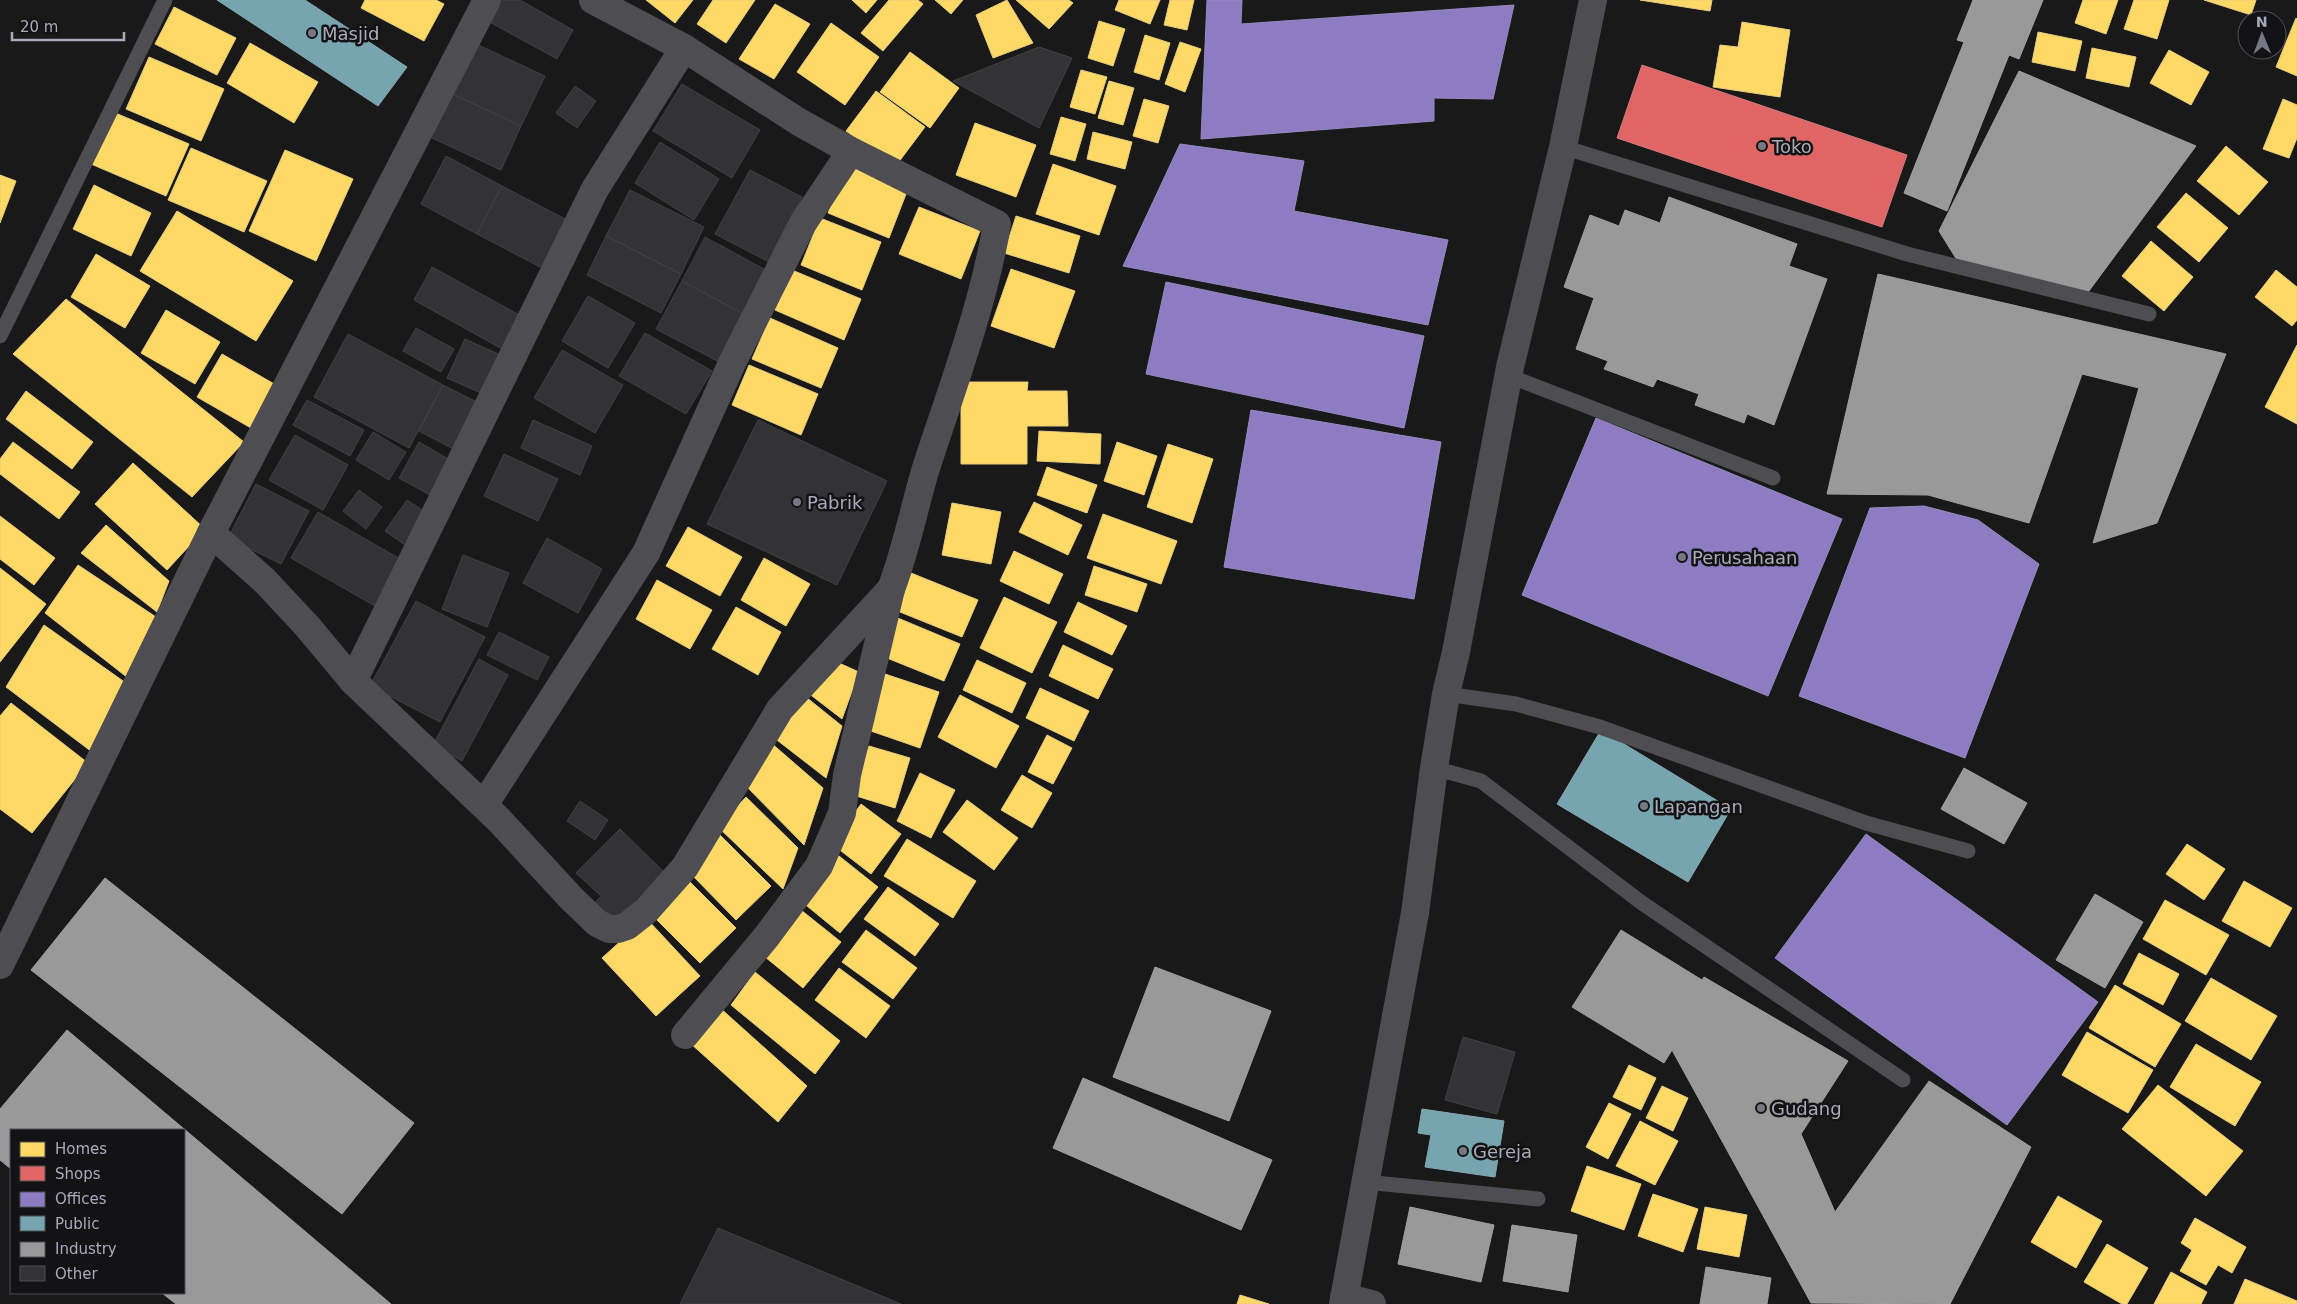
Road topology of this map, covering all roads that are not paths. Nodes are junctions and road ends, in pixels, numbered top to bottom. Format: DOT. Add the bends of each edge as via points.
graph roads {
  1 [pos="165,0"];
  2 [pos="487,0"];
  3 [pos="593,0"];
  4 [pos="1593,0"];
  5 [pos="684,48"];
  6 [pos="1563,147"];
  7 [pos="851,151"];
  8 [pos="2150,314"];
  9 [pos="0,336"];
  10 [pos="1509,376"];
  11 [pos="1774,478"];
  12 [pos="211,533"];
  13 [pos="891,589"];
  14 [pos="353,681"];
  15 [pos="1446,694"];
  16 [pos="1434,768"];
  17 [pos="484,805"];
  18 [pos="1968,851"];
  19 [pos="0,965"];
  20 [pos="685,1036"];
  21 [pos="1903,1080"];
  22 [pos="1365,1182"];
  23 [pos="1538,1199"];
  24 [pos="1344,1301"];
  25 [pos="1372,1304"];
  1 -- 9 [label="lane"];
  2 -- 12 [label="street"];
  3 -- 5 [label="street"];
  4 -- 6 [label="street"];
  5 -- 7 [label="street" via="799,122"];
  5 -- 14 [label="street" via="595,188"];
  6 -- 8 [label="lane" via="1907,254"];
  6 -- 10 [label="street"];
  7 -- 13 [label="street" via="997,224 992,254 962,358"];
  7 -- 17 [label="street" via="799,232 732,363 646,553"];
  10 -- 11 [label="lane"];
  10 -- 15 [label="street"];
  12 -- 14 [label="street" via="265,581"];
  12 -- 19 [label="street"];
  13 -- 17 [label="street" via="780,709 685,867 646,911 627,926 610,929 598,923"];
  13 -- 20 [label="street" via="848,775 845,802 820,866"];
  14 -- 17 [label="street"];
  15 -- 16 [label="street"];
  15 -- 18 [label="lane" via="1516,704 1600,727 1866,823"];
  16 -- 21 [label="lane" via="1481,781 1642,903"];
  16 -- 22 [label="street" via="1415,913"];
  22 -- 23 [label="lane"];
  22 -- 24 [label="street"];
  24 -- 25 [label="street"];
}
